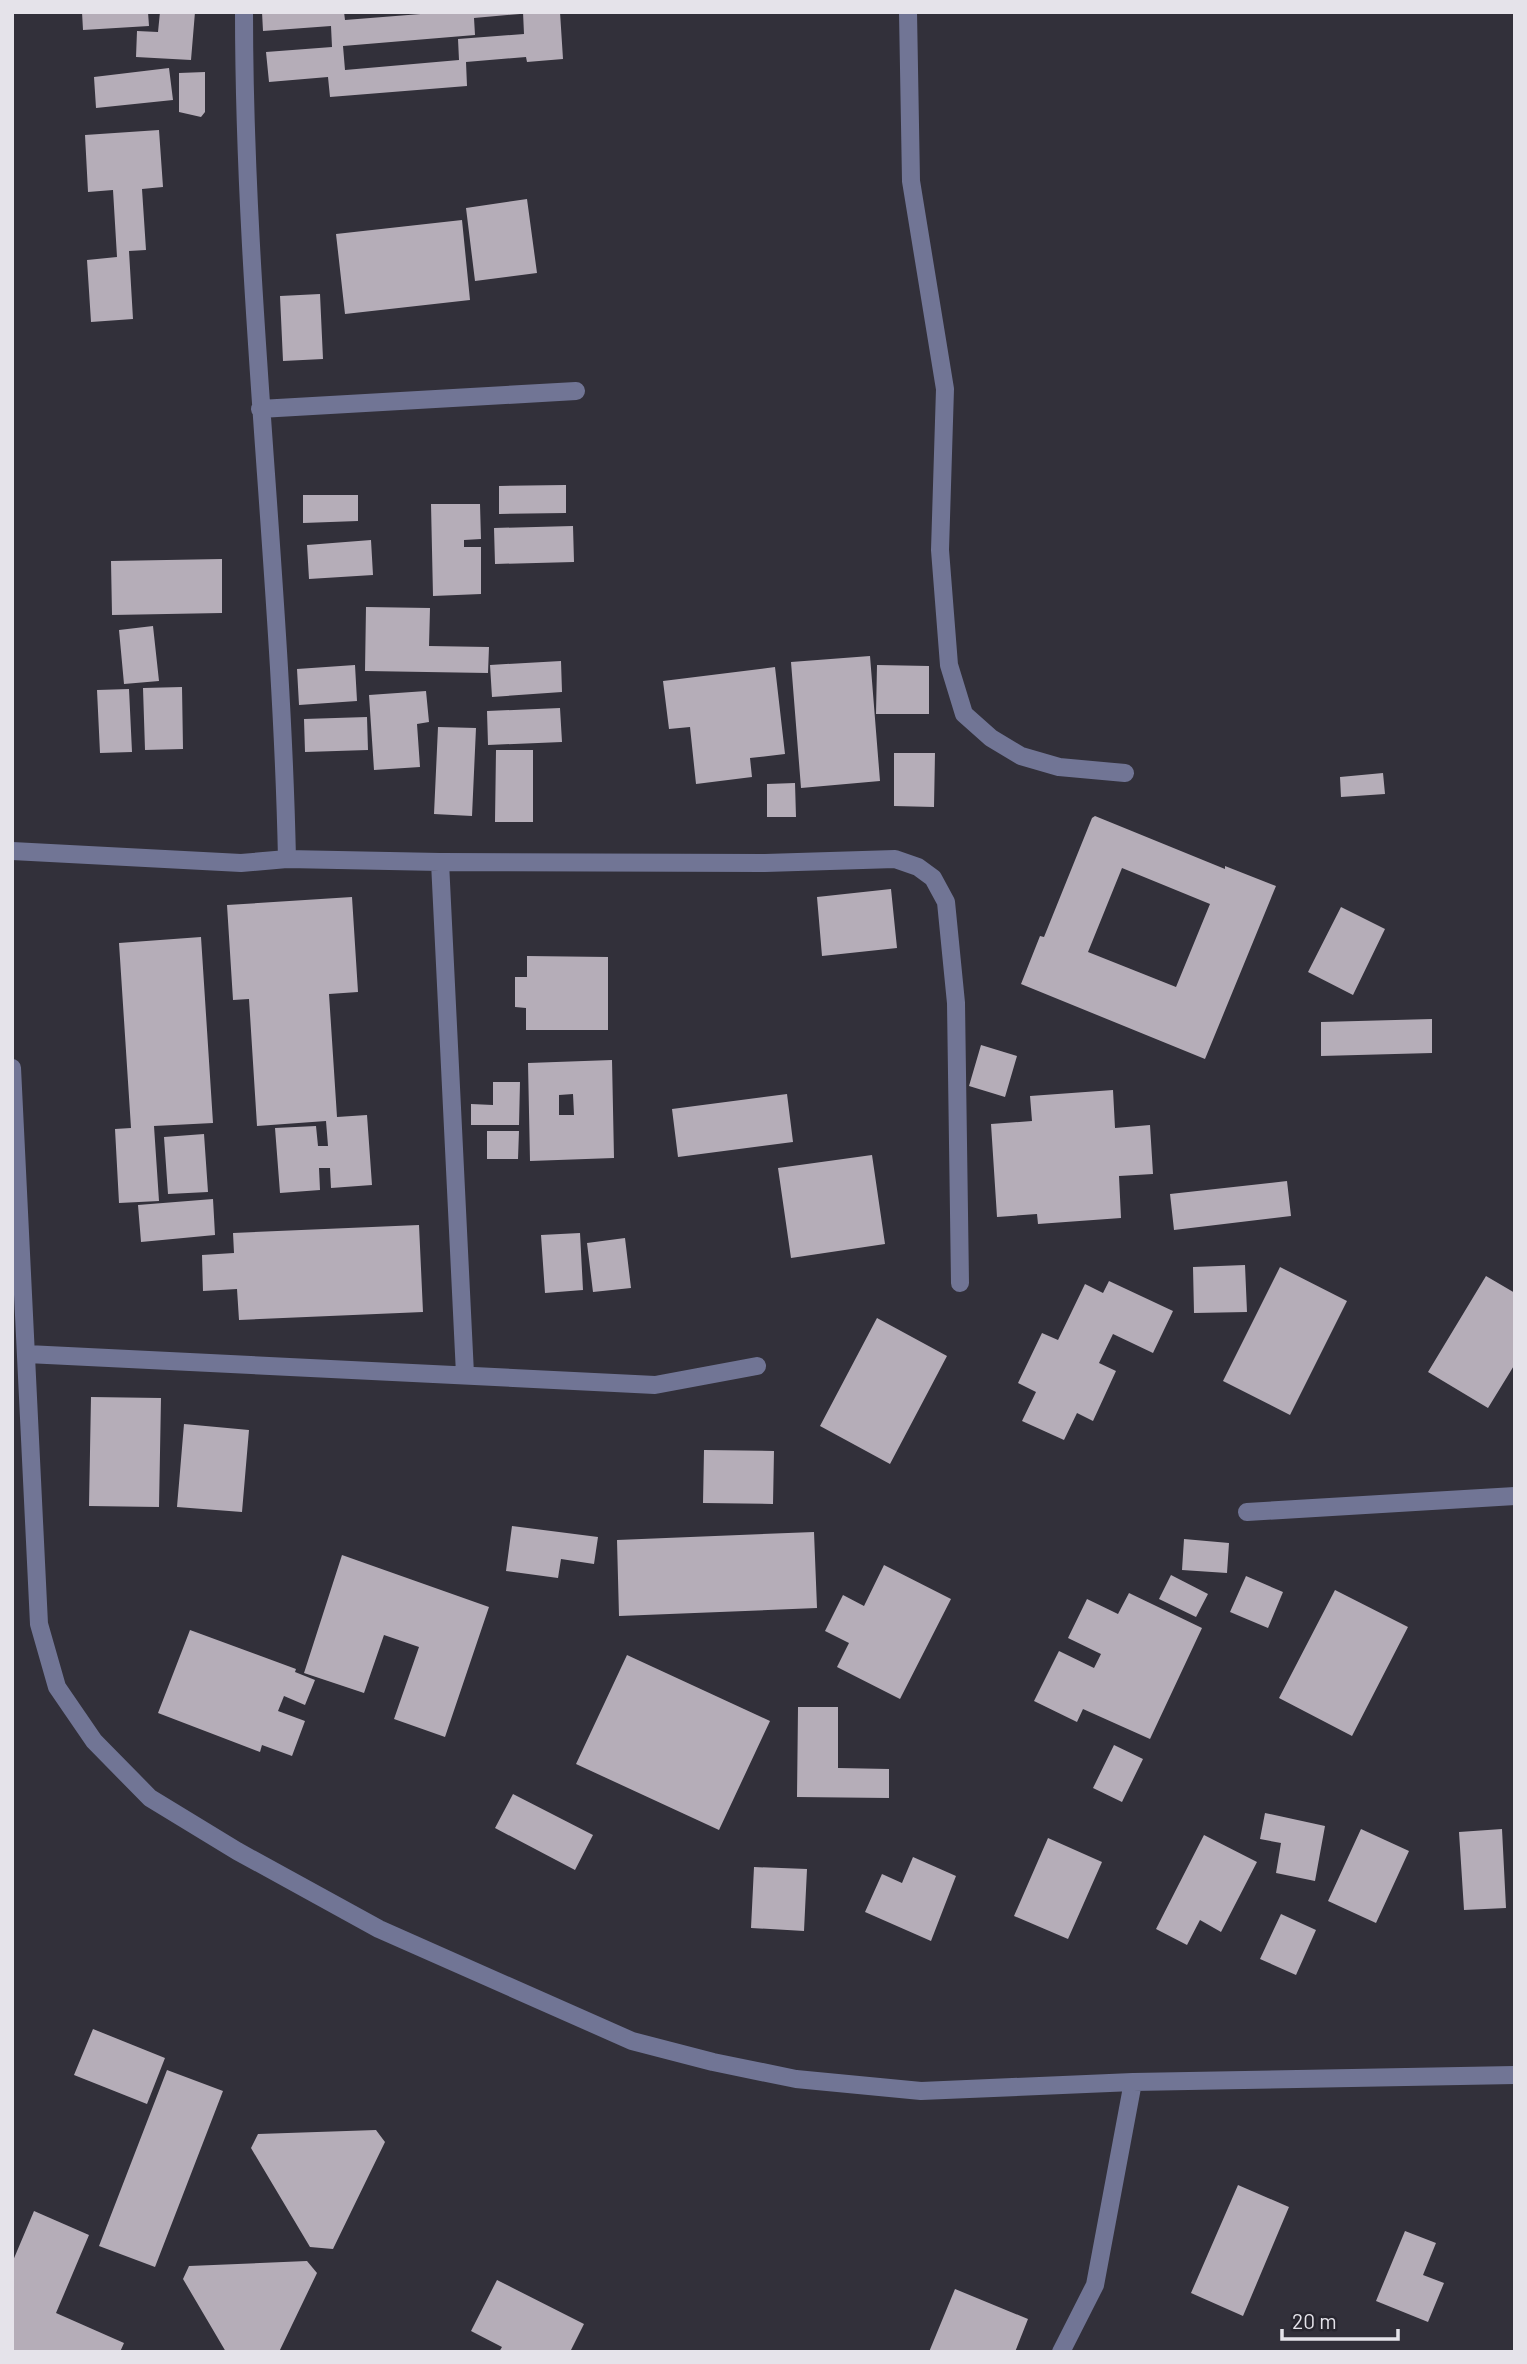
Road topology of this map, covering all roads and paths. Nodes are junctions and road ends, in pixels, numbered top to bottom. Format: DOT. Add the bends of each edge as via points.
graph roads {
  1 [pos="244,12"];
  2 [pos="908,12"];
  3 [pos="576,391"];
  4 [pos="260,409"];
  5 [pos="1125,773"];
  6 [pos="12,851"];
  7 [pos="287,859"];
  8 [pos="440,862"];
  9 [pos="12,1068"];
  10 [pos="960,1283"];
  11 [pos="27,1354"];
  12 [pos="757,1366"];
  13 [pos="465,1374"];
  14 [pos="1515,1496"];
  15 [pos="1247,1512"];
  16 [pos="1515,2075"];
  17 [pos="1133,2082"];
  18 [pos="1061,2352"];
  1 -- 4 [label="street"];
  2 -- 5 [label="street" via="911,181 945,389 940,550 950,665 964,714 991,738 1021,756 1059,767"];
  3 -- 4 [label="street"];
  4 -- 7 [label="street" via="284,738"];
  6 -- 7 [label="street" via="241,863"];
  7 -- 8 [label="street"];
  8 -- 10 [label="street" via="895,859 933,878 946,902 956,1003"];
  8 -- 13 [label="street"];
  9 -- 11 [label="street"];
  11 -- 13 [label="street"];
  11 -- 17 [label="street" via="39,1624 57,1687 94,1741 150,1798 379,1929 632,2041 796,2079 921,2091"];
  12 -- 13 [label="street" via="655,1385"];
  14 -- 15 [label="street"];
  16 -- 17 [label="street"];
  17 -- 18 [label="street" via="1095,2285"];
}
